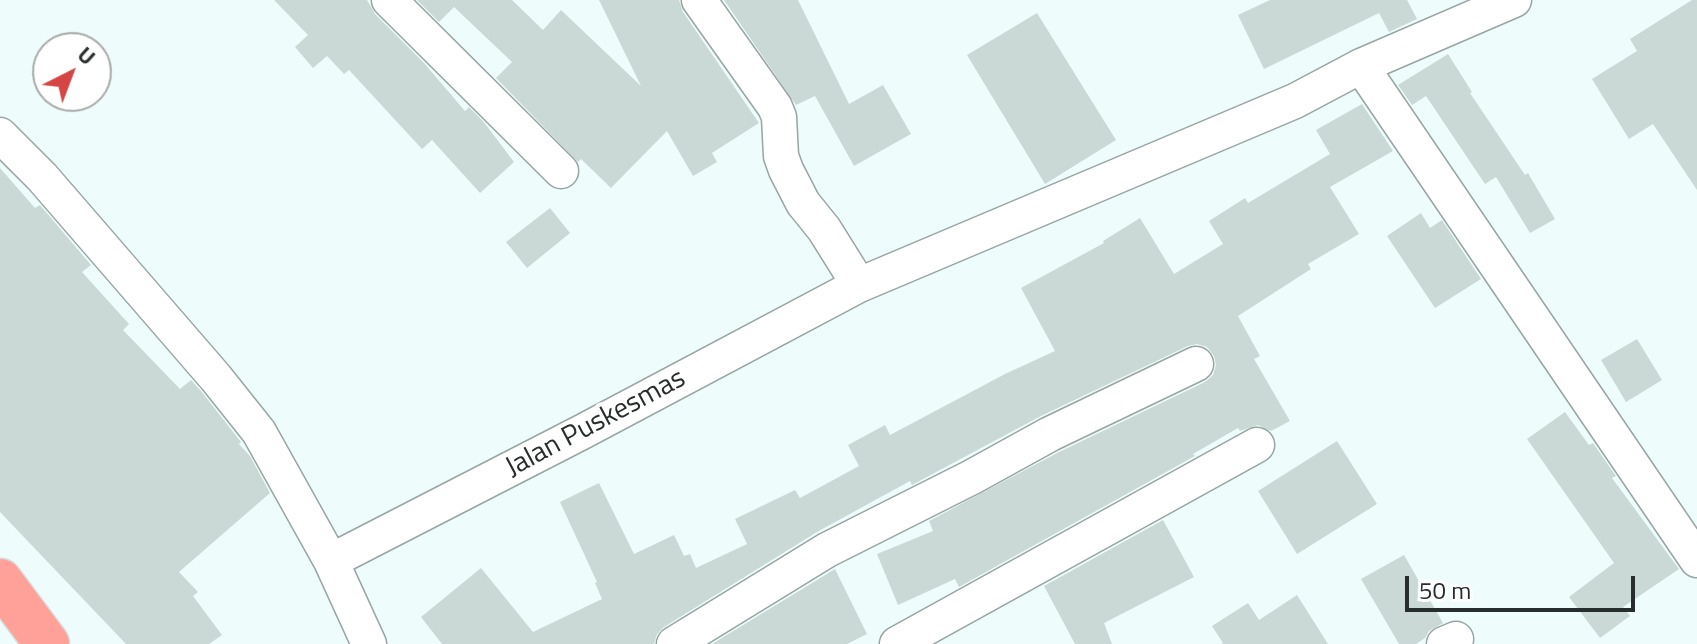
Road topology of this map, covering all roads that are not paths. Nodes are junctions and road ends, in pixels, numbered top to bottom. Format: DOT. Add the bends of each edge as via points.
graph roads {
  1 [pos="389,0"];
  2 [pos="699,0"];
  3 [pos="1514,0"];
  4 [pos="1361,66"];
  5 [pos="0,135"];
  6 [pos="561,171"];
  7 [pos="859,285"];
  8 [pos="1196,364"];
  9 [pos="1257,445"];
  10 [pos="1697,560"];
  11 [pos="331,561"];
  12 [pos="0,581"];
  13 [pos="47,644"];
  14 [pos="369,644"];
  15 [pos="674,644"];
  16 [pos="897,644"];
  1 -- 6 [label="street"];
  2 -- 7 [label="street" via="775,107 786,170"];
  3 -- 4 [label="street, Jalan Puskesmas"];
  4 -- 7 [label="street, Jalan Puskesmas" via="1295,101"];
  4 -- 10 [label="street"];
  5 -- 11 [label="street" via="225,388 259,432"];
  7 -- 11 [label="street, Jalan Puskesmas"];
  8 -- 15 [label="street" via="827,550"];
  9 -- 16 [label="street"];
  11 -- 14 [label="street"];
  12 -- 13 [label="highway"];
}
